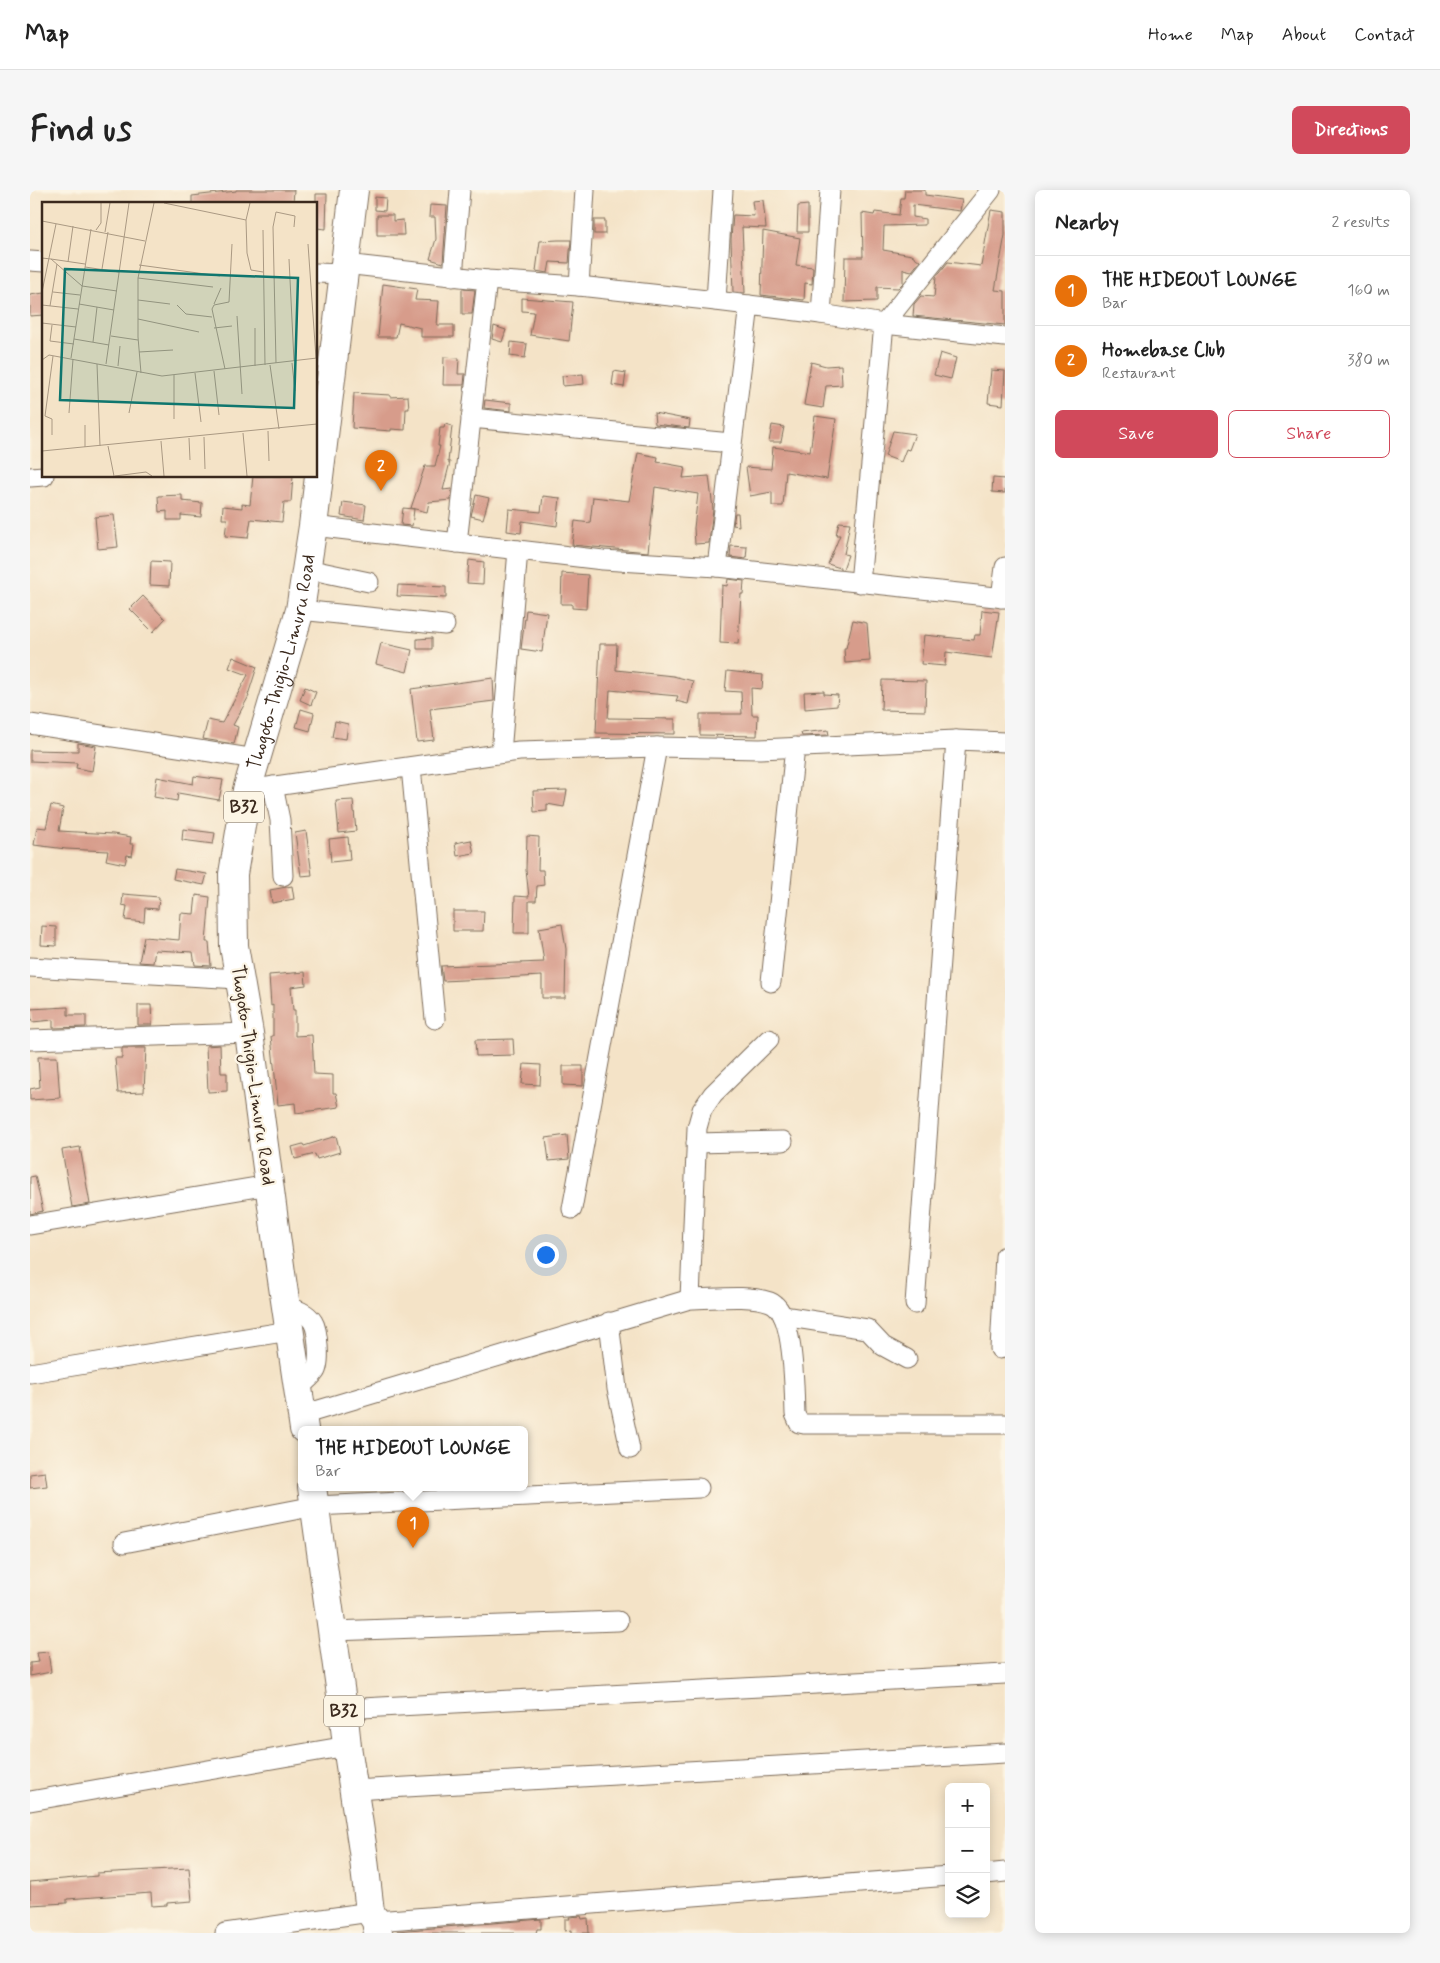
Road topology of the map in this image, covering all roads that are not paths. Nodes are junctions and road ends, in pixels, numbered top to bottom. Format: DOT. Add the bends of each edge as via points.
graph roads {
  1 [pos="354,190"];
  2 [pos="460,190"];
  3 [pos="585,190"];
  4 [pos="723,190"];
  5 [pos="830,190"];
  6 [pos="991,190"];
  7 [pos="345,269"];
  8 [pos="318,273"];
  9 [pos="453,277"];
  10 [pos="487,280"];
  11 [pos="579,286"];
  12 [pos="716,301"];
  13 [pos="749,305"];
  14 [pos="821,314"];
  15 [pos="884,324"];
  16 [pos="1005,336"];
  17 [pos="471,418"];
  18 [pos="731,443"];
  19 [pos="319,459"];
  20 [pos="317,478"];
  21 [pos="313,526"];
  22 [pos="457,543"];
  23 [pos="518,550"];
  24 [pos="717,567"];
  25 [pos="1005,567"];
  26 [pos="306,569"];
  27 [pos="369,582"];
  28 [pos="860,583"];
  29 [pos="1003,598"];
  30 [pos="300,610"];
  31 [pos="445,625"];
  32 [pos="30,724"];
  33 [pos="956,740"];
  34 [pos="1005,742"];
  35 [pos="657,747"];
  36 [pos="795,747"];
  37 [pos="501,754"];
  38 [pos="256,759"];
  39 [pos="412,767"];
  40 [pos="260,788"];
  41 [pos="283,876"];
  42 [pos="30,967"];
  43 [pos="239,979"];
  44 [pos="771,982"];
  45 [pos="435,1018"];
  46 [pos="249,1034"];
  47 [pos="769,1039"];
  48 [pos="30,1040"];
  49 [pos="783,1141"];
  50 [pos="696,1143"];
  51 [pos="269,1185"];
  52 [pos="572,1209"];
  53 [pos="30,1225"];
  54 [pos="1005,1256"];
  55 [pos="690,1299"];
  56 [pos="915,1304"];
  57 [pos="783,1316"];
  58 [pos="287,1319"];
  59 [pos="609,1322"];
  60 [pos="1000,1349"];
  61 [pos="907,1359"];
  62 [pos="30,1373"];
  63 [pos="303,1422"];
  64 [pos="1005,1424"];
  65 [pos="630,1449"];
  66 [pos="699,1488"];
  67 [pos="314,1496"];
  68 [pos="124,1543"];
  69 [pos="618,1621"];
  70 [pos="333,1631"];
  71 [pos="1005,1674"];
  72 [pos="343,1708"];
  73 [pos="347,1746"];
  74 [pos="1005,1753"];
  75 [pos="354,1790"];
  76 [pos="30,1801"];
  77 [pos="1005,1872"];
  78 [pos="990,1874"];
  79 [pos="945,1876"];
  80 [pos="374,1922"];
  81 [pos="225,1933"];
  1 -- 7 [label="highway, Thogoto-Thigio-Limuru Road / B32"];
  2 -- 9 [label="street"];
  3 -- 11 [label="street"];
  4 -- 12 [label="street"];
  5 -- 14 [label="street"];
  6 -- 15 [label="street"];
  7 -- 8 [label="street"];
  7 -- 9 [label="street"];
  7 -- 19 [label="highway, Thogoto-Thigio-Limuru Road / B32"];
  9 -- 10 [label="street"];
  10 -- 11 [label="street"];
  10 -- 17 [label="street"];
  11 -- 12 [label="street"];
  12 -- 13 [label="street"];
  13 -- 14 [label="street"];
  13 -- 18 [label="street"];
  14 -- 15 [label="street"];
  15 -- 16 [label="street"];
  15 -- 28 [label="street"];
  17 -- 18 [label="street"];
  17 -- 22 [label="street"];
  18 -- 24 [label="street"];
  20 -- 21 [label="highway, Thogoto-Thigio-Limuru Road / B32"];
  21 -- 22 [label="street"];
  21 -- 26 [label="highway, Thogoto-Thigio-Limuru Road / B32"];
  22 -- 23 [label="street"];
  23 -- 24 [label="street" via="603,560"];
  23 -- 37 [label="street"];
  24 -- 28 [label="street"];
  25 -- 29 [label="street"];
  26 -- 27 [label="street"];
  26 -- 30 [label="highway, Thogoto-Thigio-Limuru Road / B32"];
  28 -- 29 [label="street"];
  30 -- 31 [label="street"];
  30 -- 38 [label="highway, Thogoto-Thigio-Limuru Road / B32"];
  32 -- 38 [label="street"];
  33 -- 34 [label="street"];
  33 -- 36 [label="street"];
  33 -- 56 [label="street"];
  35 -- 36 [label="street"];
  35 -- 37 [label="street"];
  35 -- 52 [label="street"];
  36 -- 44 [label="street"];
  37 -- 39 [label="street"];
  38 -- 40 [label="highway, Thogoto-Thigio-Limuru Road / B32"];
  39 -- 40 [label="street"];
  39 -- 45 [label="street"];
  40 -- 41 [label="street" via="280,820"];
  40 -- 43 [label="highway, Thogoto-Thigio-Limuru Road / B32" via="233,874 234,946"];
  42 -- 43 [label="street"];
  43 -- 46 [label="highway, Thogoto-Thigio-Limuru Road / B32"];
  46 -- 48 [label="street"];
  46 -- 51 [label="highway, Thogoto-Thigio-Limuru Road / B32"];
  47 -- 50 [label="street" via="713,1094 702,1110"];
  49 -- 50 [label="street"];
  50 -- 55 [label="street"];
  51 -- 53 [label="street"];
  51 -- 58 [label="highway, Thogoto-Thigio-Limuru Road / B32"];
  54 -- 60 [label="street"];
  55 -- 57 [label="street" via="772,1302"];
  55 -- 59 [label="street"];
  57 -- 61 [label="street" via="867,1329 882,1346"];
  57 -- 64 [label="street" via="789,1332 799,1423"];
  58 -- 62 [label="street"];
  58 -- 63 [label="highway, Thogoto-Thigio-Limuru Road / B32"];
  59 -- 63 [label="street"];
  59 -- 65 [label="street" via="617,1389"];
  66 -- 67 [label="street"];
  67 -- 68 [label="street"];
  67 -- 70 [label="highway, B32"];
  69 -- 70 [label="street"];
  70 -- 72 [label="highway, B32"];
  71 -- 72 [label="street"];
  72 -- 73 [label="highway, B32"];
  73 -- 75 [label="highway, B32"];
  73 -- 76 [label="street"];
  74 -- 75 [label="street"];
  75 -- 80 [label="highway, B32"];
  77 -- 78 [label="street"];
  79 -- 80 [label="street"];
  80 -- 81 [label="street"];
}
